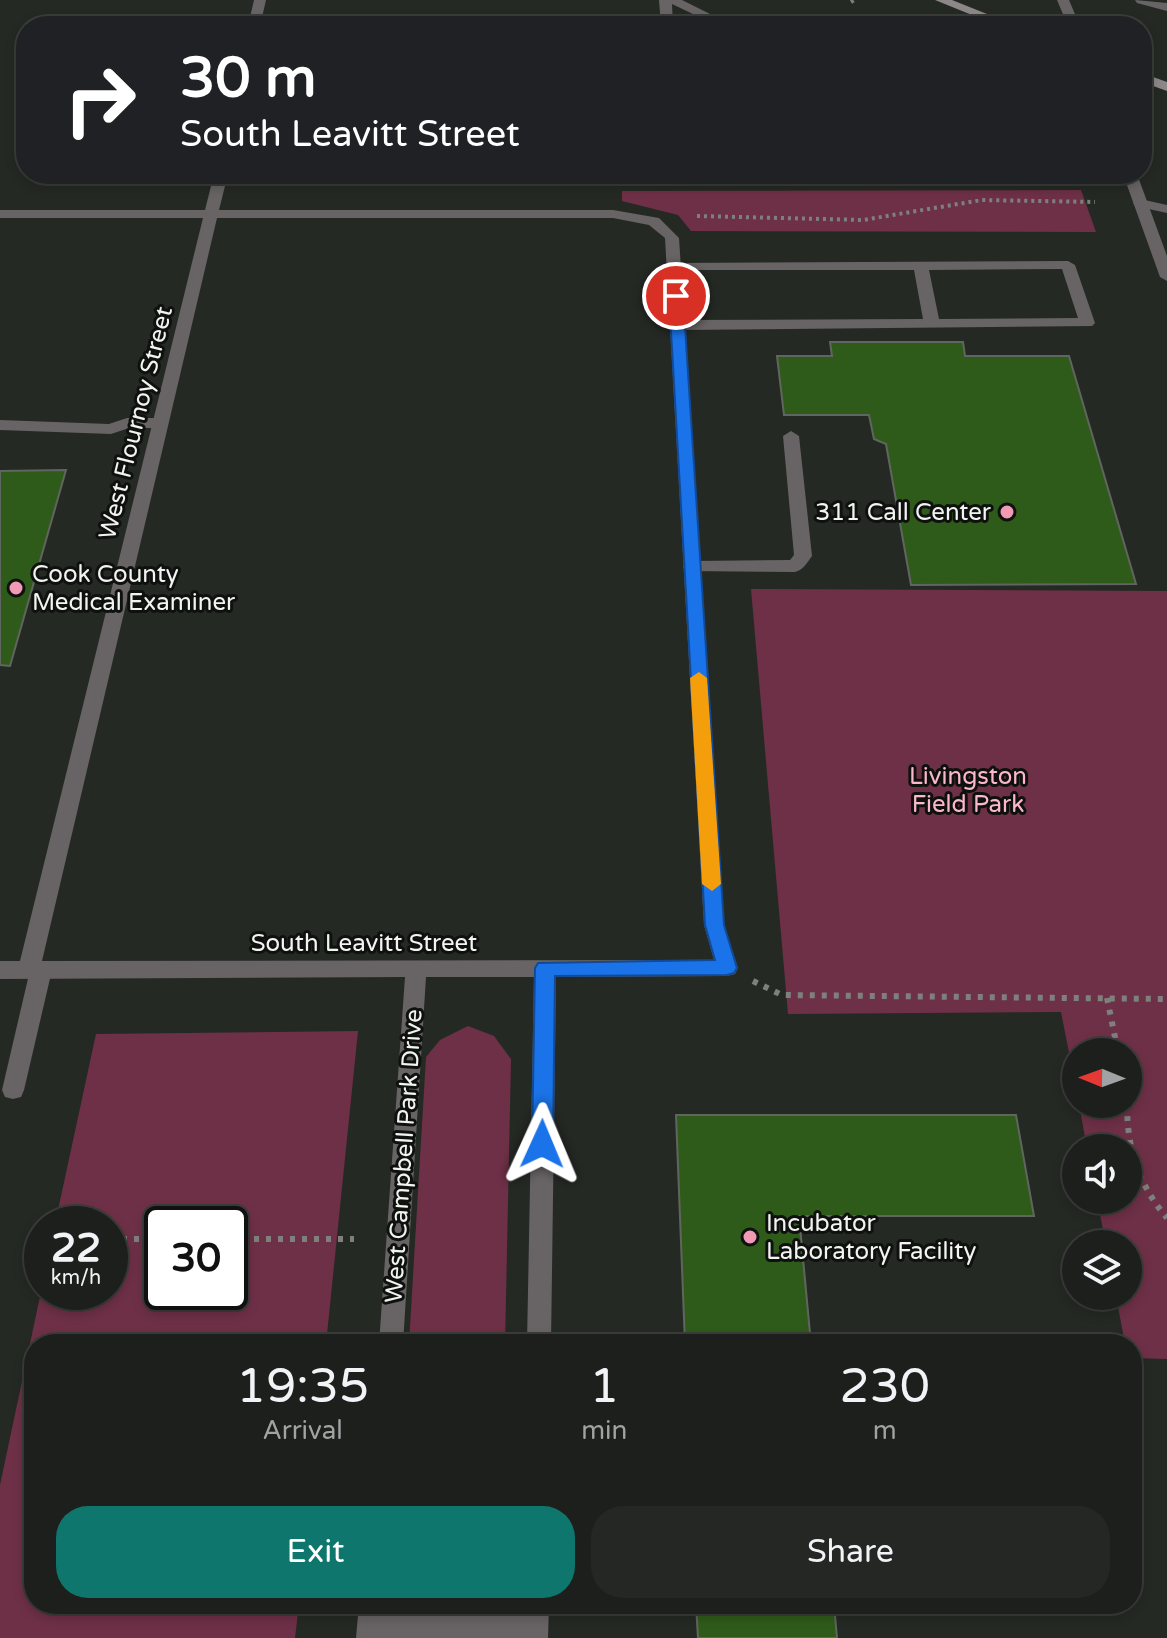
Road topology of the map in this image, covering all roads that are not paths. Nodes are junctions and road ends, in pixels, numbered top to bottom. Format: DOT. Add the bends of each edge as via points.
graph roads {
  1 [pos="672,0"];
  2 [pos="941,0"];
  3 [pos="1141,0"];
  4 [pos="1167,7"];
  5 [pos="706,16"];
  6 [pos="984,16"];
  7 [pos="218,184"];
  8 [pos="1133,184"];
  9 [pos="1140,203"];
  10 [pos="1167,209"];
  11 [pos="0,214"];
  12 [pos="211,214"];
  13 [pos="921,266"];
  14 [pos="673,267"];
  15 [pos="1167,277"];
  16 [pos="932,324"];
  17 [pos="678,325"];
  18 [pos="160,423"];
  19 [pos="0,425"];
  20 [pos="791,436"];
  21 [pos="692,567"];
  22 [pos="545,968"];
  23 [pos="416,969"];
  24 [pos="0,970"];
  25 [pos="35,970"];
  26 [pos="13,1090"];
  27 [pos="392,1334"];
  28 [pos="539,1334"];
  29 [pos="535,1623"];
  30 [pos="371,1624"];
  1 -- 5 [label="street"];
  2 -- 6 [label="main road"];
  3 -- 4 [label="street"];
  7 -- 12 [label="street, West Flournoy Street"];
  8 -- 9 [label="street"];
  9 -- 10 [label="street"];
  9 -- 15 [label="street"];
  11 -- 12 [label="street"];
  12 -- 14 [label="street" via="613,214 666,227 672,238"];
  12 -- 18 [label="street, West Flournoy Street"];
  13 -- 14 [label="street"];
  13 -- 16 [label="street"];
  13 -- 16 [label="street" via="1068,265 1087,323"];
  14 -- 17 [label="street"];
  16 -- 17 [label="street"];
  17 -- 21 [label="street"];
  18 -- 19 [label="street" via="127,423 111,429"];
  18 -- 25 [label="street, West Flournoy Street"];
  20 -- 21 [label="street" via="803,556 795,566"];
  21 -- 22 [label="street, South Leavitt Street" via="714,925 727,968"];
  22 -- 23 [label="street, South Leavitt Street"];
  22 -- 28 [label="street"];
  23 -- 25 [label="street, South Leavitt Street"];
  23 -- 27 [label="street, West Campbell Park Drive"];
  24 -- 25 [label="street, South Leavitt Street"];
  25 -- 26 [label="street, West Flournoy Street"];
  29 -- 30 [label="street"];
}
